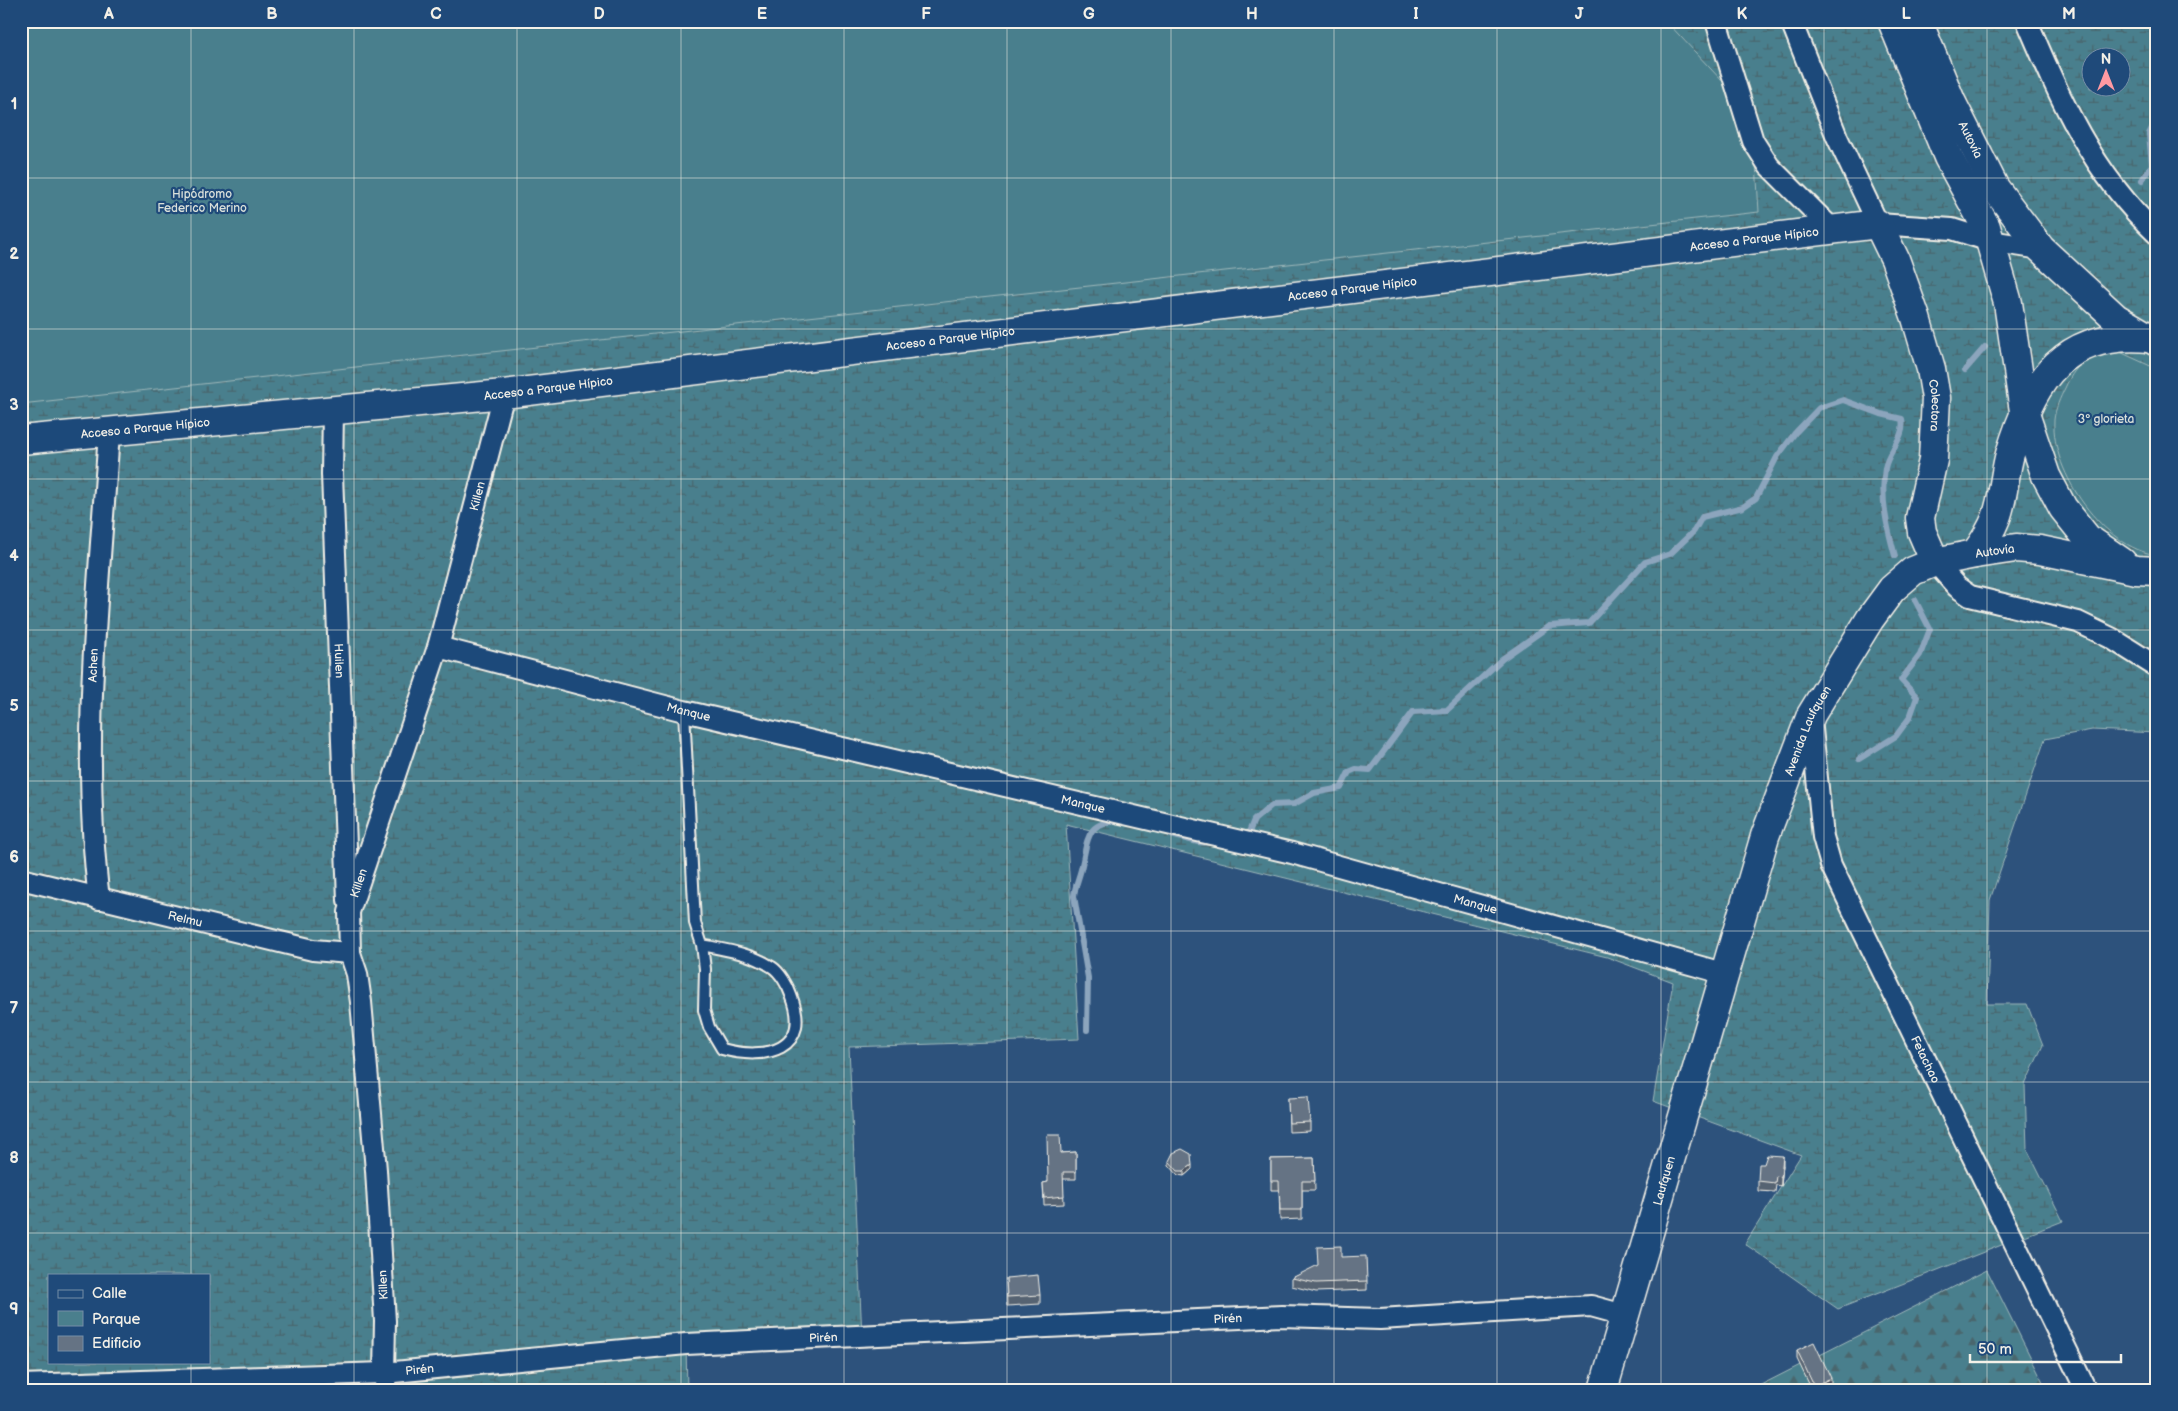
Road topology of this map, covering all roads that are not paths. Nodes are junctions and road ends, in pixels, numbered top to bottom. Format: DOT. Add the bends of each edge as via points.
graph roads {
  1 [pos="1716,21"];
  2 [pos="1790,21"];
  3 [pos="1892,21"];
  4 [pos="1918,21"];
  5 [pos="2027,21"];
  6 [pos="1878,224"];
  7 [pos="1833,230"];
  8 [pos="2157,234"];
  9 [pos="1990,240"];
  10 [pos="2041,249"];
  11 [pos="2154,340"];
  12 [pos="504,394"];
  13 [pos="333,410"];
  14 [pos="2024,411"];
  15 [pos="109,432"];
  16 [pos="21,440"];
  17 [pos="1975,554"];
  18 [pos="1935,562"];
  19 [pos="2150,574"];
  20 [pos="438,648"];
  21 [pos="2157,667"];
  22 [pos="684,711"];
  23 [pos="1811,715"];
  24 [pos="21,879"];
  25 [pos="99,899"];
  26 [pos="349,912"];
  27 [pos="702,945"];
  28 [pos="350,953"];
  29 [pos="1726,974"];
  30 [pos="1624,1315"];
  31 [pos="385,1381"];
  32 [pos="21,1385"];
  33 [pos="1603,1390"];
  34 [pos="2086,1390"];
  1 -- 7 [label="street" via="1753,141 1768,166"];
  2 -- 6 [label="street, Colectora" via="1837,137"];
  3 -- 9 [label="street, Autovía" via="1948,157"];
  4 -- 10 [label="street, Autovía" via="1951,101 1995,188"];
  5 -- 8 [label="street" via="2072,122 2111,184"];
  6 -- 7 [label="street, Acceso a Parque Hípico"];
  6 -- 9 [label="street" via="1952,230"];
  6 -- 18 [label="street, Colectora" via="1916,318 1936,398 1932,460 1920,518 1922,532"];
  7 -- 12 [label="street, Acceso a Parque Hípico"];
  9 -- 10 [label="street"];
  9 -- 14 [label="street, Autovía" via="2008,303"];
  10 -- 11 [label="street, Autovía" via="2116,318"];
  11 -- 14 [label="street, Autovía" via="2125,336 2074,349 2054,367"];
  12 -- 13 [label="street, Acceso a Parque Hípico"];
  12 -- 20 [label="street, Killen"];
  13 -- 15 [label="street, Acceso a Parque Hípico"];
  13 -- 26 [label="street, Huilen" via="332,474"];
  14 -- 17 [label="street, Autovía" via="2009,456 1996,517"];
  14 -- 19 [label="street, Autovía" via="2046,476 2063,508 2087,538 2108,554"];
  15 -- 16 [label="street, Acceso a Parque Hípico"];
  15 -- 25 [label="street, Achen" via="92,714 94,855"];
  17 -- 18 [label="street, Avenida Laufquen"];
  17 -- 19 [label="street, Autovía" via="2016,548 2040,550"];
  18 -- 21 [label="street, Colectora" via="1957,588 1970,596 2078,622"];
  18 -- 23 [label="street, Avenida Laufquen" via="1913,571 1892,590 1842,660"];
  20 -- 22 [label="street, Manque"];
  20 -- 26 [label="street, Killen"];
  22 -- 27 [label="lane" via="695,923"];
  22 -- 29 [label="street, Manque" via="1292,853"];
  23 -- 29 [label="street, Avenida Laufquen" via="1765,836"];
  23 -- 34 [label="street, Fetachao" via="1823,837 1831,865"];
  24 -- 25 [label="street, Relmu"];
  25 -- 28 [label="street, Relmu" via="313,950"];
  26 -- 28 [label="street, Killen"];
  27 -- 27 [label="lane" via="704,1010 709,1027 722,1049 760,1052 778,1049 792,1041 797,1028 796,1006 774,968 750,955"];
  28 -- 31 [label="street, Killen" via="361,1002 376,1170 385,1321"];
  29 -- 30 [label="street, Laufquen"];
  30 -- 31 [label="street, Pirén" via="1591,1306 1380,1319 1282,1316 686,1344"];
  30 -- 33 [label="street, Laufquen"];
  31 -- 32 [label="street, Pirén"];
}
